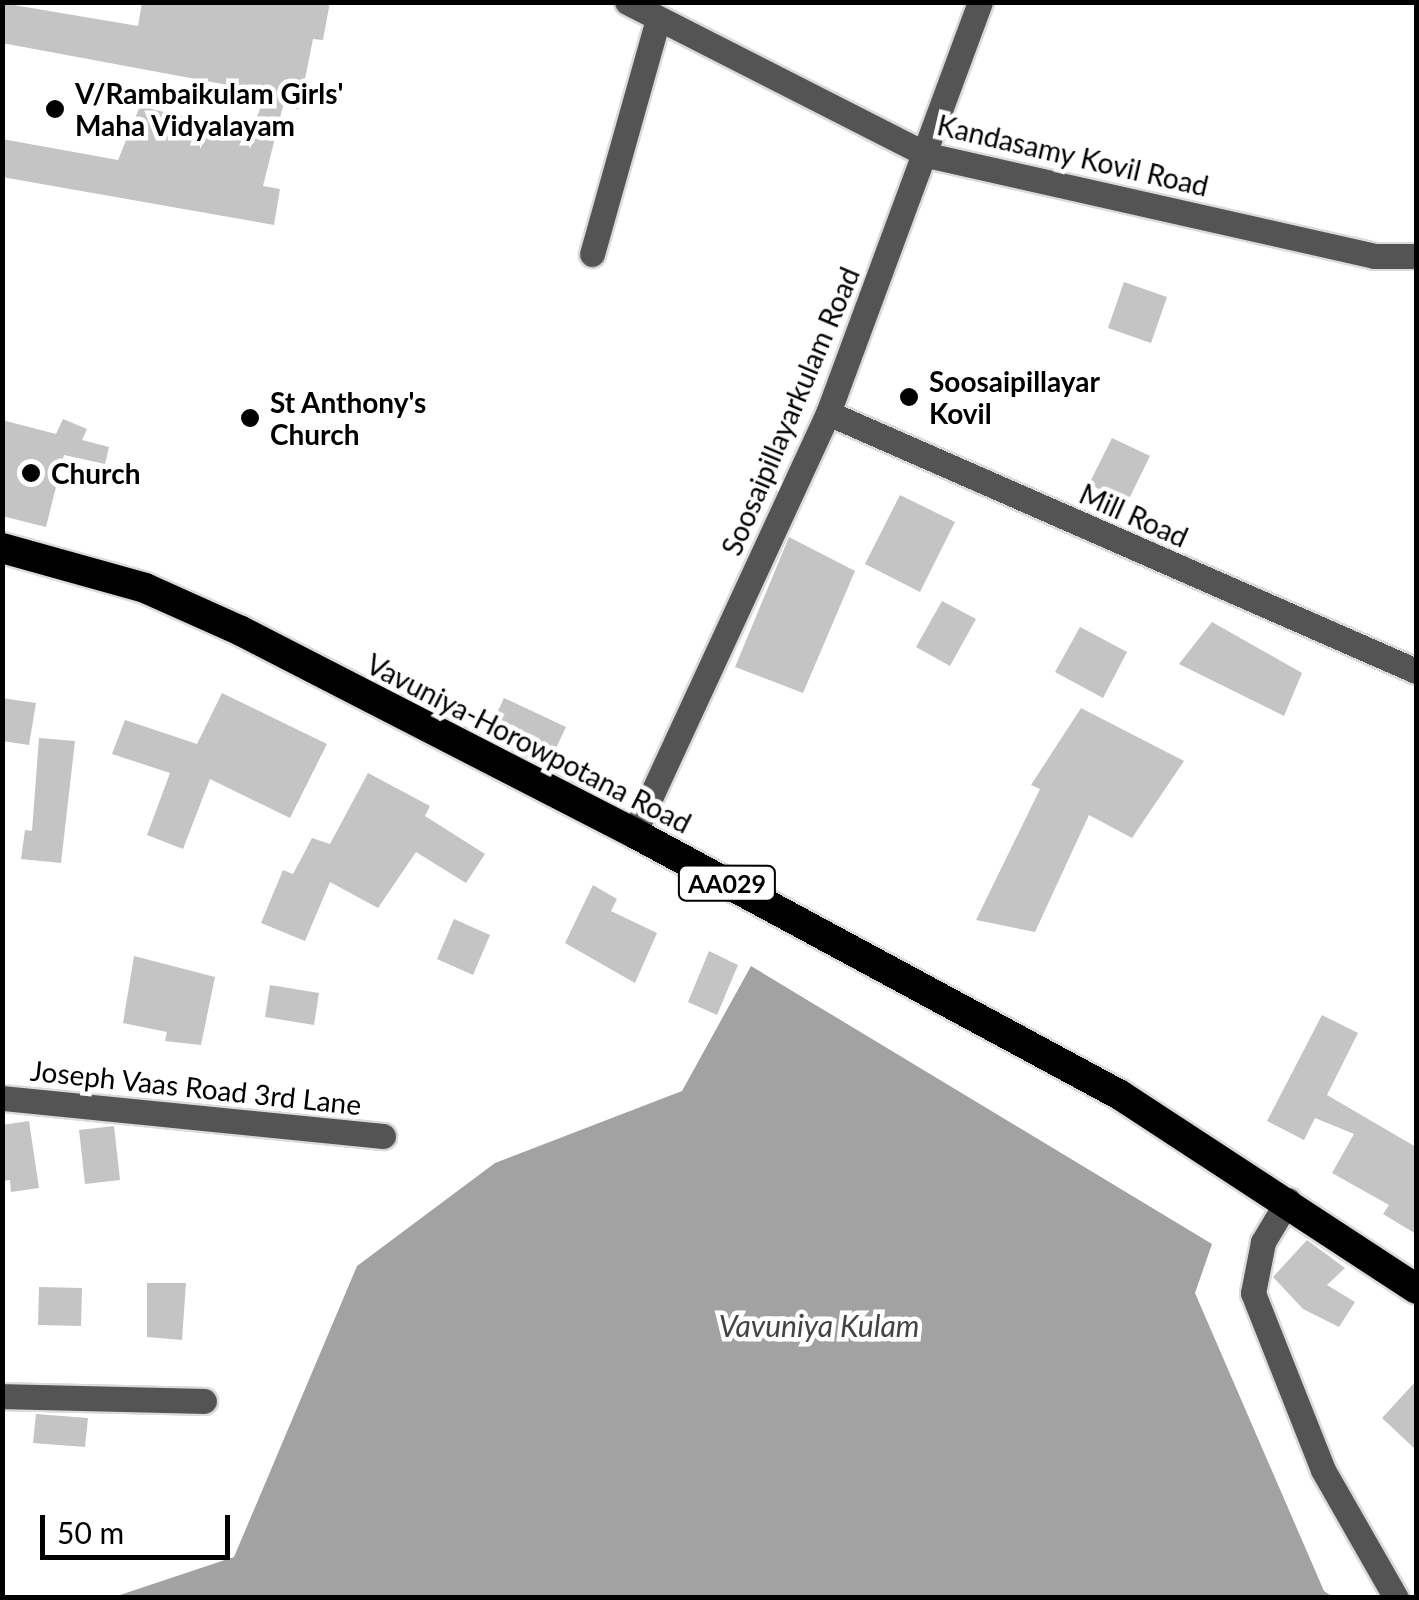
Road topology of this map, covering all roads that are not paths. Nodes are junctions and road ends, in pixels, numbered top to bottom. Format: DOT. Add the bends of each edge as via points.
graph roads {
  1 [pos="627,2"];
  2 [pos="980,2"];
  3 [pos="656,22"];
  4 [pos="928,154"];
  5 [pos="592,254"];
  6 [pos="1416,256"];
  7 [pos="828,413"];
  8 [pos="2,548"];
  9 [pos="1416,671"];
  10 [pos="634,834"];
  11 [pos="2,1098"];
  12 [pos="383,1136"];
  13 [pos="1288,1200"];
  14 [pos="1416,1289"];
  15 [pos="2,1396"];
  16 [pos="204,1401"];
  17 [pos="1396,1598"];
  1 -- 3 [label="street, Kandasamy Kovil Road"];
  2 -- 4 [label="street, Soosaipillayarkulam Road"];
  3 -- 4 [label="street, Kandasamy Kovil Road"];
  3 -- 5 [label="street"];
  4 -- 6 [label="street, Kandasamy Kovil Road" via="1374,256"];
  4 -- 7 [label="street, Soosaipillayarkulam Road"];
  7 -- 9 [label="street, Mill Road"];
  7 -- 10 [label="street, Soosaipillayarkulam Road"];
  8 -- 10 [label="highway, Vavuniya-Horowpotana Road / AA029" via="145,588 225,624"];
  10 -- 13 [label="highway, Vavuniya-Horowpotana Road / AA029" via="1120,1095"];
  11 -- 12 [label="street, Joseph Vaas Road 3rd Lane"];
  13 -- 14 [label="highway, Vavuniya-Horowpotana Road / AA029"];
  13 -- 17 [label="street" via="1264,1242 1253,1293 1323,1470"];
  15 -- 16 [label="street"];
}
